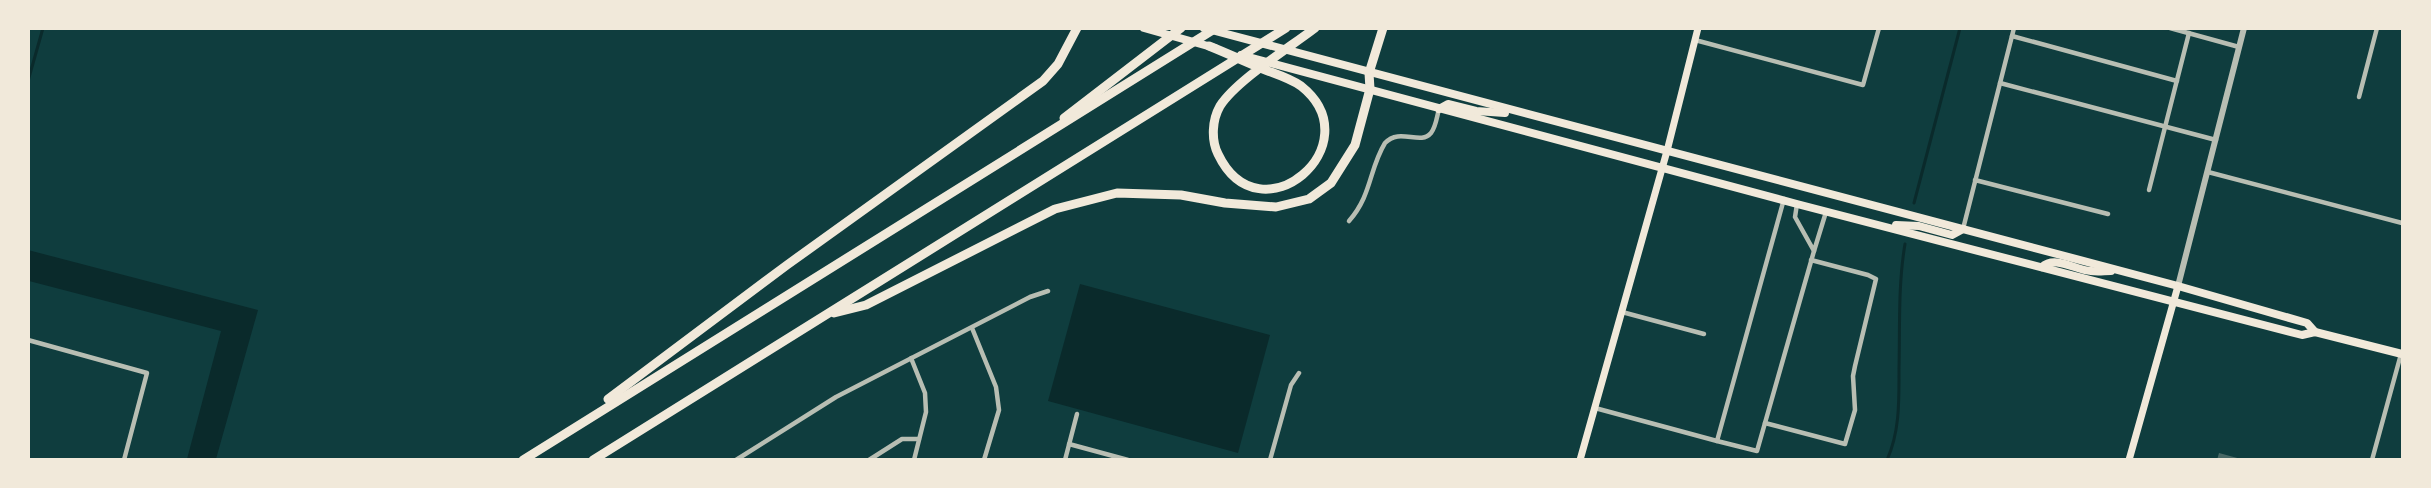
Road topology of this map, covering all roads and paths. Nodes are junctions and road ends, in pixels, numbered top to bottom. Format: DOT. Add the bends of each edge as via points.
graph roads {
  1 [pos="1077,28"];
  2 [pos="1144,28"];
  3 [pos="1181,28"];
  4 [pos="1204,28"];
  5 [pos="1286,28"];
  6 [pos="1315,28"];
  7 [pos="1383,28"];
  8 [pos="1698,28"];
  9 [pos="1879,28"];
  10 [pos="2014,28"];
  11 [pos="2170,28"];
  12 [pos="2244,28"];
  13 [pos="2377,28"];
  14 [pos="1218,30"];
  15 [pos="2189,33"];
  16 [pos="2012,36"];
  17 [pos="1695,40"];
  18 [pos="1209,46"];
  19 [pos="2239,47"];
  20 [pos="1369,73"];
  21 [pos="2177,81"];
  22 [pos="2000,83"];
  23 [pos="1370,89"];
  24 [pos="2359,97"];
  25 [pos="1439,109"];
  26 [pos="1525,114"];
  27 [pos="2165,126"];
  28 [pos="2216,140"];
  29 [pos="1667,151"];
  30 [pos="1016,155"];
  31 [pos="1663,167"];
  32 [pos="2208,172"];
  33 [pos="1975,180"];
  34 [pos="2149,190"];
  35 [pos="1784,200"];
  36 [pos="1797,204"];
  37 [pos="1826,212"];
  38 [pos="2108,214"];
  39 [pos="1349,221"];
  40 [pos="2403,223"];
  41 [pos="1877,224"];
  42 [pos="1963,229"];
  43 [pos="1814,251"];
  44 [pos="1811,260"];
  45 [pos="2042,267"];
  46 [pos="2121,271"];
  47 [pos="2178,286"];
  48 [pos="1048,291"];
  49 [pos="2173,302"];
  50 [pos="1622,312"];
  51 [pos="826,315"];
  52 [pos="972,328"];
  53 [pos="2315,332"];
  54 [pos="1704,334"];
  55 [pos="28,340"];
  56 [pos="2402,354"];
  57 [pos="911,358"];
  58 [pos="1299,373"];
  59 [pos="1595,408"];
  60 [pos="1077,414"];
  61 [pos="1765,423"];
  62 [pos="566,432"];
  63 [pos="919,439"];
  64 [pos="1717,441"];
  65 [pos="1069,444"];
  66 [pos="124,459"];
  67 [pos="523,459"];
  68 [pos="593,459"];
  69 [pos="736,459"];
  70 [pos="869,459"];
  71 [pos="914,459"];
  72 [pos="984,459"];
  73 [pos="1065,459"];
  74 [pos="1128,459"];
  75 [pos="1270,459"];
  76 [pos="1580,459"];
  77 [pos="2129,459"];
  78 [pos="2372,459"];
  1 -- 62 [label="highway" via="1058,64 1043,81 778,272"];
  2 -- 18 [label="main road"];
  3 -- 30 [label="highway"];
  4 -- 14 [label="main road"];
  5 -- 51 [label="highway"];
  6 -- 18 [label="highway" via="1249,78 1220,106 1213,130 1216,151 1227,169 1244,182 1264,188 1286,186 1304,176 1317,159 1323,141 1322,118 1311,96 1294,82"];
  7 -- 20 [label="highway"];
  8 -- 17 [label="main road"];
  9 -- 17 [label="street" via="1863,86"];
  10 -- 16 [label="street"];
  11 -- 15 [label="street"];
  12 -- 19 [label="street"];
  13 -- 24 [label="street"];
  14 -- 20 [label="main road"];
  14 -- 30 [label="highway"];
  15 -- 19 [label="street"];
  15 -- 21 [label="street"];
  16 -- 21 [label="street"];
  16 -- 22 [label="street"];
  17 -- 29 [label="main road"];
  18 -- 23 [label="main road"];
  19 -- 28 [label="street"];
  20 -- 23 [label="highway"];
  20 -- 26 [label="main road"];
  21 -- 27 [label="street"];
  22 -- 27 [label="street"];
  22 -- 33 [label="street"];
  23 -- 25 [label="main road"];
  23 -- 51 [label="highway" via="1355,145 1331,183 1309,199 1276,207 1181,195 1117,193 1055,209 866,305"];
  25 -- 26 [label="main road" via="1448,104 1476,111"];
  25 -- 31 [label="main road"];
  25 -- 39 [label="street" via="1427,136 1400,135 1385,143 1360,209"];
  26 -- 29 [label="main road"];
  27 -- 28 [label="street"];
  27 -- 34 [label="street"];
  28 -- 32 [label="street"];
  29 -- 31 [label="main road"];
  29 -- 42 [label="main road"];
  30 -- 62 [label="highway"];
  31 -- 35 [label="main road"];
  31 -- 50 [label="main road"];
  32 -- 40 [label="street"];
  32 -- 47 [label="street"];
  33 -- 38 [label="street"];
  33 -- 42 [label="street"];
  35 -- 36 [label="main road"];
  35 -- 64 [label="street"];
  36 -- 37 [label="main road"];
  36 -- 43 [label="street" via="1795,217"];
  37 -- 41 [label="main road"];
  37 -- 43 [label="street"];
  41 -- 42 [label="main road" via="1919,226 1952,235"];
  41 -- 45 [label="main road"];
  42 -- 46 [label="main road"];
  43 -- 44 [label="street"];
  44 -- 61 [label="street"];
  44 -- 61 [label="street" via="1875,279 1853,376 1855,410 1845,444"];
  45 -- 46 [label="main road" via="2055,262 2090,271"];
  45 -- 49 [label="main road"];
  46 -- 47 [label="main road"];
  47 -- 49 [label="main road"];
  47 -- 53 [label="main road" via="2307,323"];
  48 -- 52 [label="street"];
  49 -- 53 [label="main road" via="2302,335"];
  49 -- 77 [label="main road"];
  50 -- 54 [label="street"];
  50 -- 59 [label="main road"];
  51 -- 68 [label="highway"];
  52 -- 57 [label="street"];
  52 -- 72 [label="street" via="996,387 999,410"];
  53 -- 56 [label="main road"];
  55 -- 66 [label="street" via="147,373"];
  56 -- 78 [label="street"];
  57 -- 63 [label="street" via="925,393 926,412"];
  57 -- 69 [label="street" via="836,397"];
  58 -- 75 [label="street" via="1291,385"];
  59 -- 64 [label="street"];
  59 -- 76 [label="main road"];
  60 -- 65 [label="street"];
  61 -- 64 [label="street" via="1757,452"];
  62 -- 67 [label="highway"];
  63 -- 70 [label="street" via="902,439"];
  63 -- 71 [label="street"];
  65 -- 73 [label="street"];
  65 -- 74 [label="street"];
}
